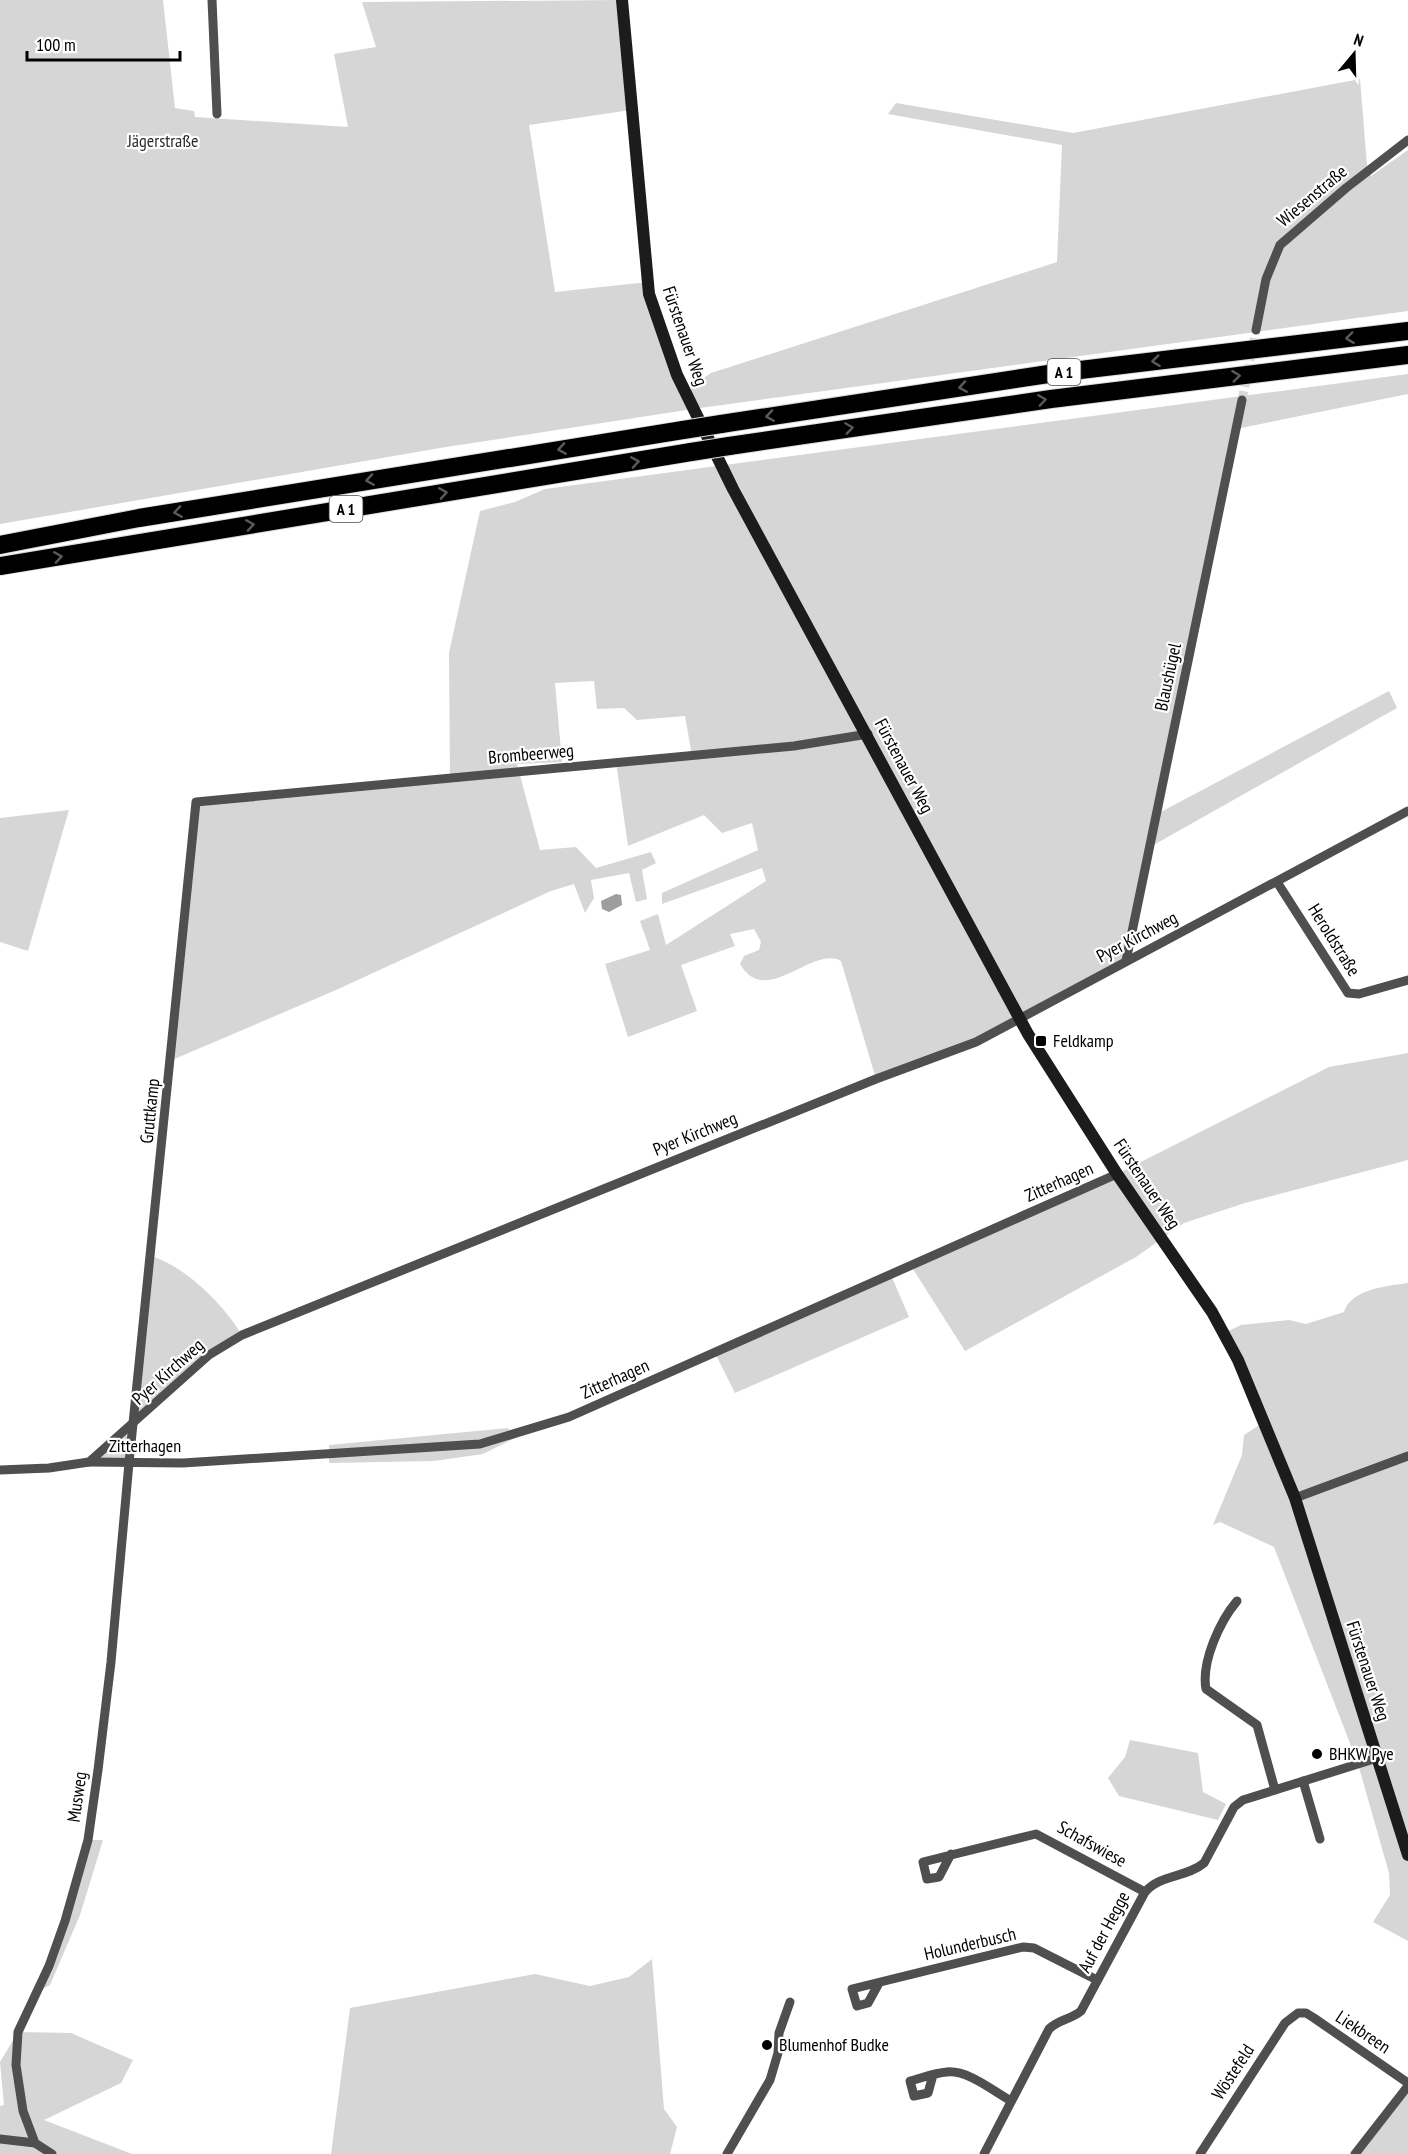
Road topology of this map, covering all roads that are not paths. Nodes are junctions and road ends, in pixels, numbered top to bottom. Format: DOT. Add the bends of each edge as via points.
graph roads {
  1 [pos="212,0"];
  2 [pos="622,0"];
  3 [pos="217,114"];
  4 [pos="1408,141"];
  5 [pos="1256,330"];
  6 [pos="1408,331"];
  7 [pos="1408,355"];
  8 [pos="1242,400"];
  9 [pos="0,545"];
  10 [pos="0,566"];
  11 [pos="868,735"];
  12 [pos="196,802"];
  13 [pos="1408,811"];
  14 [pos="1277,882"];
  15 [pos="1126,961"];
  16 [pos="1408,980"];
  17 [pos="1020,1020"];
  18 [pos="1118,1174"];
  19 [pos="134,1424"];
  20 [pos="1408,1456"];
  21 [pos="89,1462"];
  22 [pos="129,1463"];
  23 [pos="0,1470"];
  24 [pos="1295,1498"];
  25 [pos="1237,1601"];
  26 [pos="1377,1758"];
  27 [pos="1303,1781"];
  28 [pos="1275,1790"];
  29 [pos="1320,1839"];
  30 [pos="951,1854"];
  31 [pos="1408,1855"];
  32 [pos="1145,1892"];
  33 [pos="1097,1980"];
  34 [pos="879,1983"];
  35 [pos="790,2002"];
  36 [pos="1298,2013"];
  37 [pos="933,2075"];
  38 [pos="1408,2085"];
  39 [pos="1011,2101"];
  40 [pos="0,2139"];
  41 [pos="35,2144"];
  42 [pos="51,2153"];
  43 [pos="727,2154"];
  44 [pos="984,2154"];
  45 [pos="1200,2154"];
  46 [pos="1355,2154"];
  1 -- 3 [label="street"];
  2 -- 11 [label="street, Fürstenauer Weg" via="649,294 677,375 734,489"];
  4 -- 5 [label="street, Wiesenstraße" via="1280,245 1266,279"];
  6 -- 9 [label="highway, A 1, one-way, bridge" via="1055,373 139,518"];
  10 -- 7 [label="highway, A 1, one-way, bridge" via="729,446 1051,399"];
  8 -- 15 [label="street, Blaushügel"];
  11 -- 12 [label="street, Brombeerweg" via="794,746"];
  11 -- 17 [label="street, Fürstenauer Weg"];
  12 -- 19 [label="street, Gruttkamp"];
  13 -- 14 [label="street, Pyer Kirchweg"];
  14 -- 15 [label="street, Pyer Kirchweg"];
  14 -- 16 [label="street, Heroldstraße" via="1348,993 1359,994"];
  15 -- 17 [label="street, Pyer Kirchweg"];
  17 -- 18 [label="street, Fürstenauer Weg"];
  17 -- 19 [label="street, Pyer Kirchweg" via="976,1042 242,1335 209,1355"];
  18 -- 22 [label="street, Zitterhagen" via="569,1417 480,1444"];
  18 -- 24 [label="street, Fürstenauer Weg" via="1224,1333"];
  19 -- 21 [label="street, Pyer Kirchweg"];
  19 -- 22 [label="street, Musweg"];
  20 -- 24 [label="street"];
  21 -- 22 [label="street, Zitterhagen"];
  21 -- 23 [label="street"];
  22 -- 41 [label="street, Musweg" via="111,1662 88,1840 49,1966 18,2032 19,2093"];
  24 -- 26 [label="street, Fürstenauer Weg"];
  25 -- 28 [label="street" via="1223,1618 1204,1676 1206,1689 1257,1725"];
  26 -- 27 [label="street, Auf der Hegge"];
  26 -- 31 [label="street, Fürstenauer Weg"];
  27 -- 28 [label="street, Auf der Hegge"];
  27 -- 29 [label="street"];
  28 -- 32 [label="street, Auf der Hegge" via="1243,1800 1234,1807 1204,1863 1196,1870 1154,1882"];
  30 -- 32 [label="street, Schafswiese" via="1036,1834"];
  32 -- 33 [label="street, Auf der Hegge"];
  33 -- 34 [label="street, Holunderbusch" via="1034,1948 1023,1947"];
  33 -- 39 [label="street, Auf der Hegge" via="1081,2011 1072,2019 1057,2021 1049,2029"];
  35 -- 43 [label="street" via="779,2033 771,2080"];
  36 -- 38 [label="street, Liekbreen" via="1314,2018"];
  36 -- 45 [label="street, Wöstefeld" via="1285,2023"];
  37 -- 39 [label="street" via="947,2072 965,2076"];
  38 -- 46 [label="street"];
  39 -- 44 [label="street, Auf der Hegge"];
  40 -- 41 [label="street"];
  41 -- 42 [label="street"];
}
